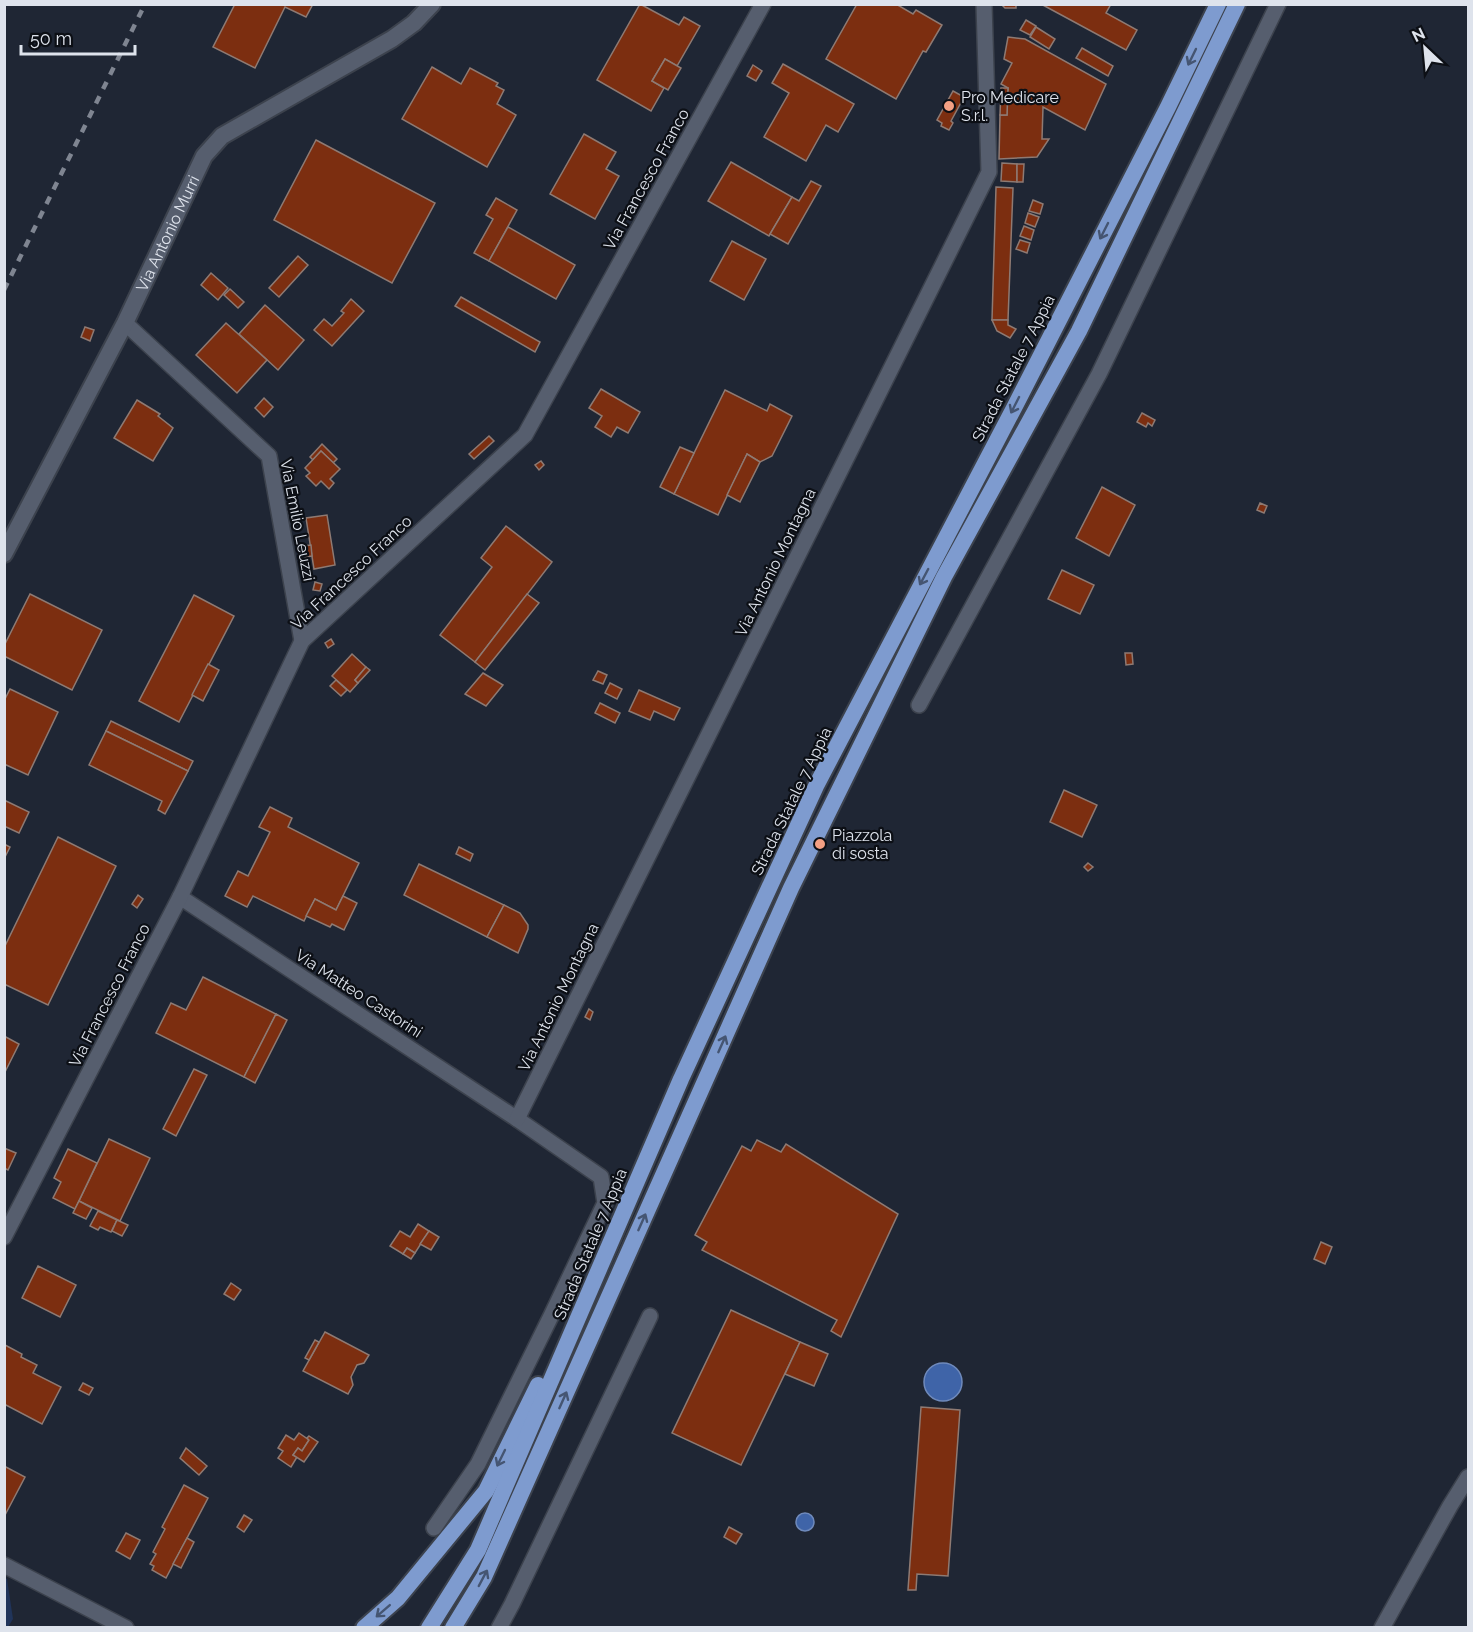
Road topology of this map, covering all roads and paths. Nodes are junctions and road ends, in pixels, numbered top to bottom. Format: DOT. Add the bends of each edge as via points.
graph roads {
  1 [pos="432,4"];
  2 [pos="764,4"];
  3 [pos="984,4"];
  4 [pos="1218,4"];
  5 [pos="1237,4"];
  6 [pos="1278,4"];
  7 [pos="125,322"];
  8 [pos="4,554"];
  9 [pos="302,641"];
  10 [pos="919,705"];
  11 [pos="180,897"];
  12 [pos="518,1119"];
  13 [pos="4,1237"];
  14 [pos="596,1276"];
  15 [pos="650,1316"];
  16 [pos="1468,1477"];
  17 [pos="434,1528"];
  18 [pos="4,1564"];
  19 [pos="126,1628"];
  20 [pos="364,1628"];
  21 [pos="429,1628"];
  22 [pos="453,1628"];
  23 [pos="499,1628"];
  24 [pos="1383,1628"];
  1 -- 7 [label="street, Via Antonio Murri" via="392,39 222,136 204,156"];
  2 -- 9 [label="street, Via Francesco Franco" via="525,435"];
  3 -- 12 [label="street, Via Antonio Montagna" via="989,172"];
  4 -- 14 [label="highway, Strada Statale 7 Appia, one-way" via="817,784 681,1079"];
  22 -- 5 [label="highway, one-way" via="484,1577 791,888 944,577 1079,331"];
  6 -- 10 [label="street" via="1099,374"];
  7 -- 8 [label="street, Via Antonio Murri"];
  7 -- 9 [label="street, Via Emilio Leuzzi" via="269,456"];
  9 -- 11 [label="street, Via Francesco Franco"];
  11 -- 12 [label="street, Via Matteo Castorini"];
  11 -- 13 [label="street, Via Francesco Franco"];
  12 -- 17 [label="street, Via Matteo Castorini" via="601,1177 604,1203 478,1464"];
  14 -- 20 [label="highway, one-way" via="486,1491 398,1598"];
  14 -- 21 [label="highway, Strada Statale 7 Appia" via="478,1550"];
  15 -- 23 [label="street"];
  16 -- 24 [label="street"];
  18 -- 19 [label="street"];
}
